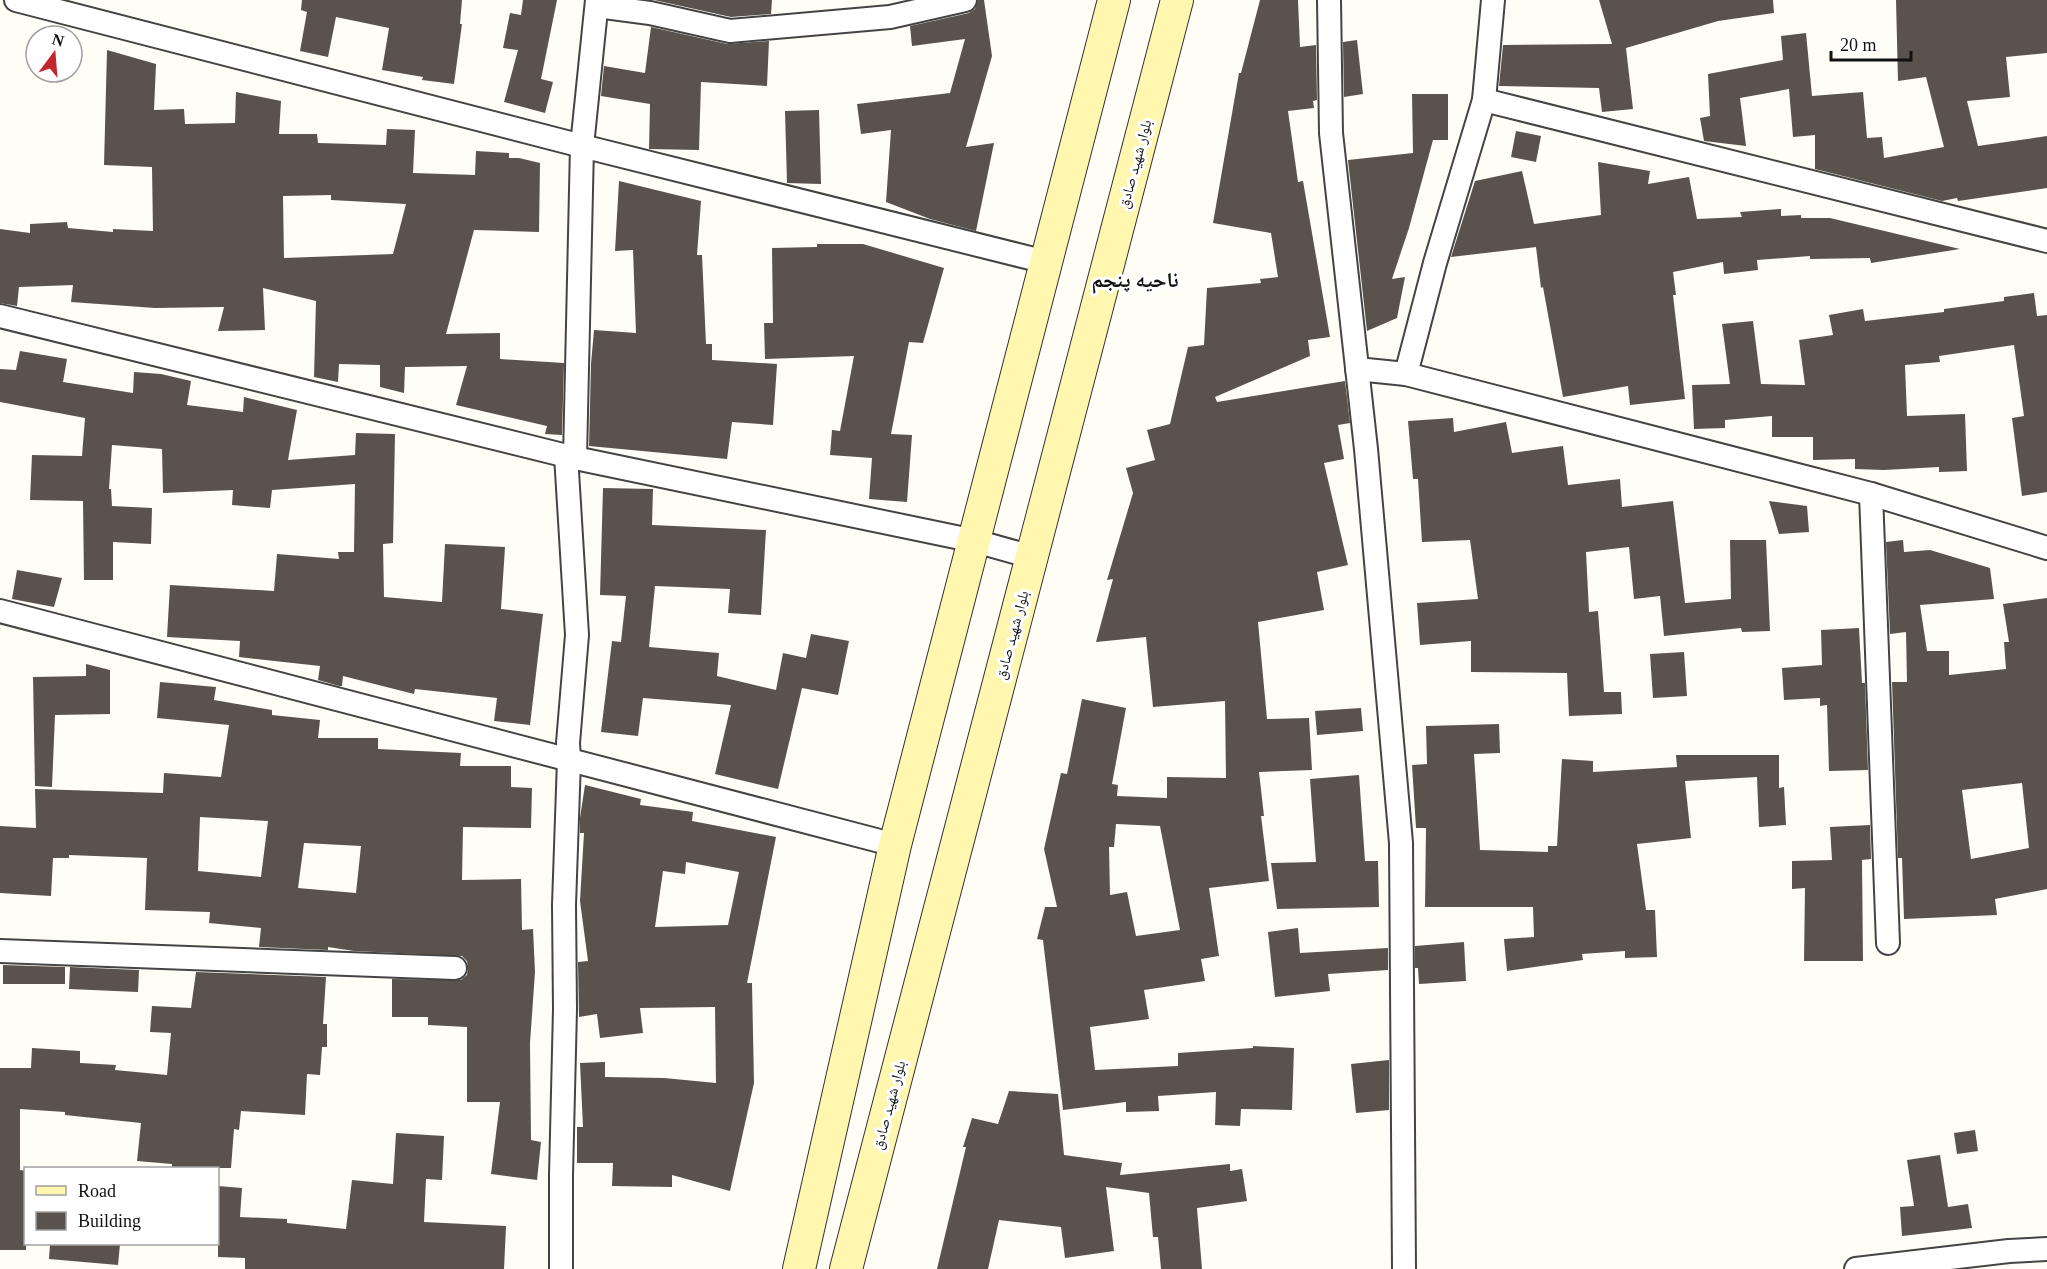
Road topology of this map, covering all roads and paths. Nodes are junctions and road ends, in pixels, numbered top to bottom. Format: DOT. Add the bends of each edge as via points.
graph roads {
  1 [pos="16,0"];
  2 [pos="965,0"];
  3 [pos="1114,0"];
  4 [pos="1178,0"];
  5 [pos="1329,0"];
  6 [pos="1493,0"];
  7 [pos="597,3"];
  8 [pos="1484,100"];
  9 [pos="582,146"];
  10 [pos="2047,241"];
  11 [pos="1046,262"];
  12 [pos="0,316"];
  13 [pos="1356,369"];
  14 [pos="1406,374"];
  15 [pos="570,457"];
  16 [pos="1871,494"];
  17 [pos="975,541"];
  18 [pos="2047,548"];
  19 [pos="1032,557"];
  20 [pos="0,611"];
  21 [pos="569,760"];
  22 [pos="895,845"];
  23 [pos="1888,943"];
  24 [pos="0,951"];
  25 [pos="455,968"];
  26 [pos="2047,1249"];
  27 [pos="2010,1260"];
  28 [pos="561,1269"];
  29 [pos="799,1269"];
  30 [pos="846,1269"];
  31 [pos="1404,1269"];
  32 [pos="1856,1269"];
  1 -- 9 [label="street"];
  2 -- 7 [label="street" via="890,17 730,31"];
  3 -- 11 [label="main road"];
  4 -- 19 [label="main road, بلوار شهید صادق"];
  5 -- 13 [label="street" via="1332,133"];
  6 -- 8 [label="street"];
  7 -- 9 [label="street"];
  8 -- 10 [label="street"];
  8 -- 14 [label="street"];
  9 -- 11 [label="street"];
  9 -- 15 [label="street"];
  11 -- 17 [label="main road"];
  12 -- 15 [label="street"];
  13 -- 14 [label="street"];
  13 -- 31 [label="street" via="1401,843"];
  14 -- 16 [label="street"];
  15 -- 17 [label="street"];
  15 -- 21 [label="street" via="577,635"];
  16 -- 18 [label="street"];
  16 -- 23 [label="street"];
  17 -- 19 [label="street"];
  17 -- 22 [label="main road"];
  19 -- 30 [label="main road, بلوار شهید صادق"];
  20 -- 21 [label="street"];
  21 -- 22 [label="street"];
  21 -- 28 [label="street"];
  22 -- 29 [label="main road"];
  24 -- 25 [label="street"];
  26 -- 27 [label="street"];
  27 -- 32 [label="street"];
}
